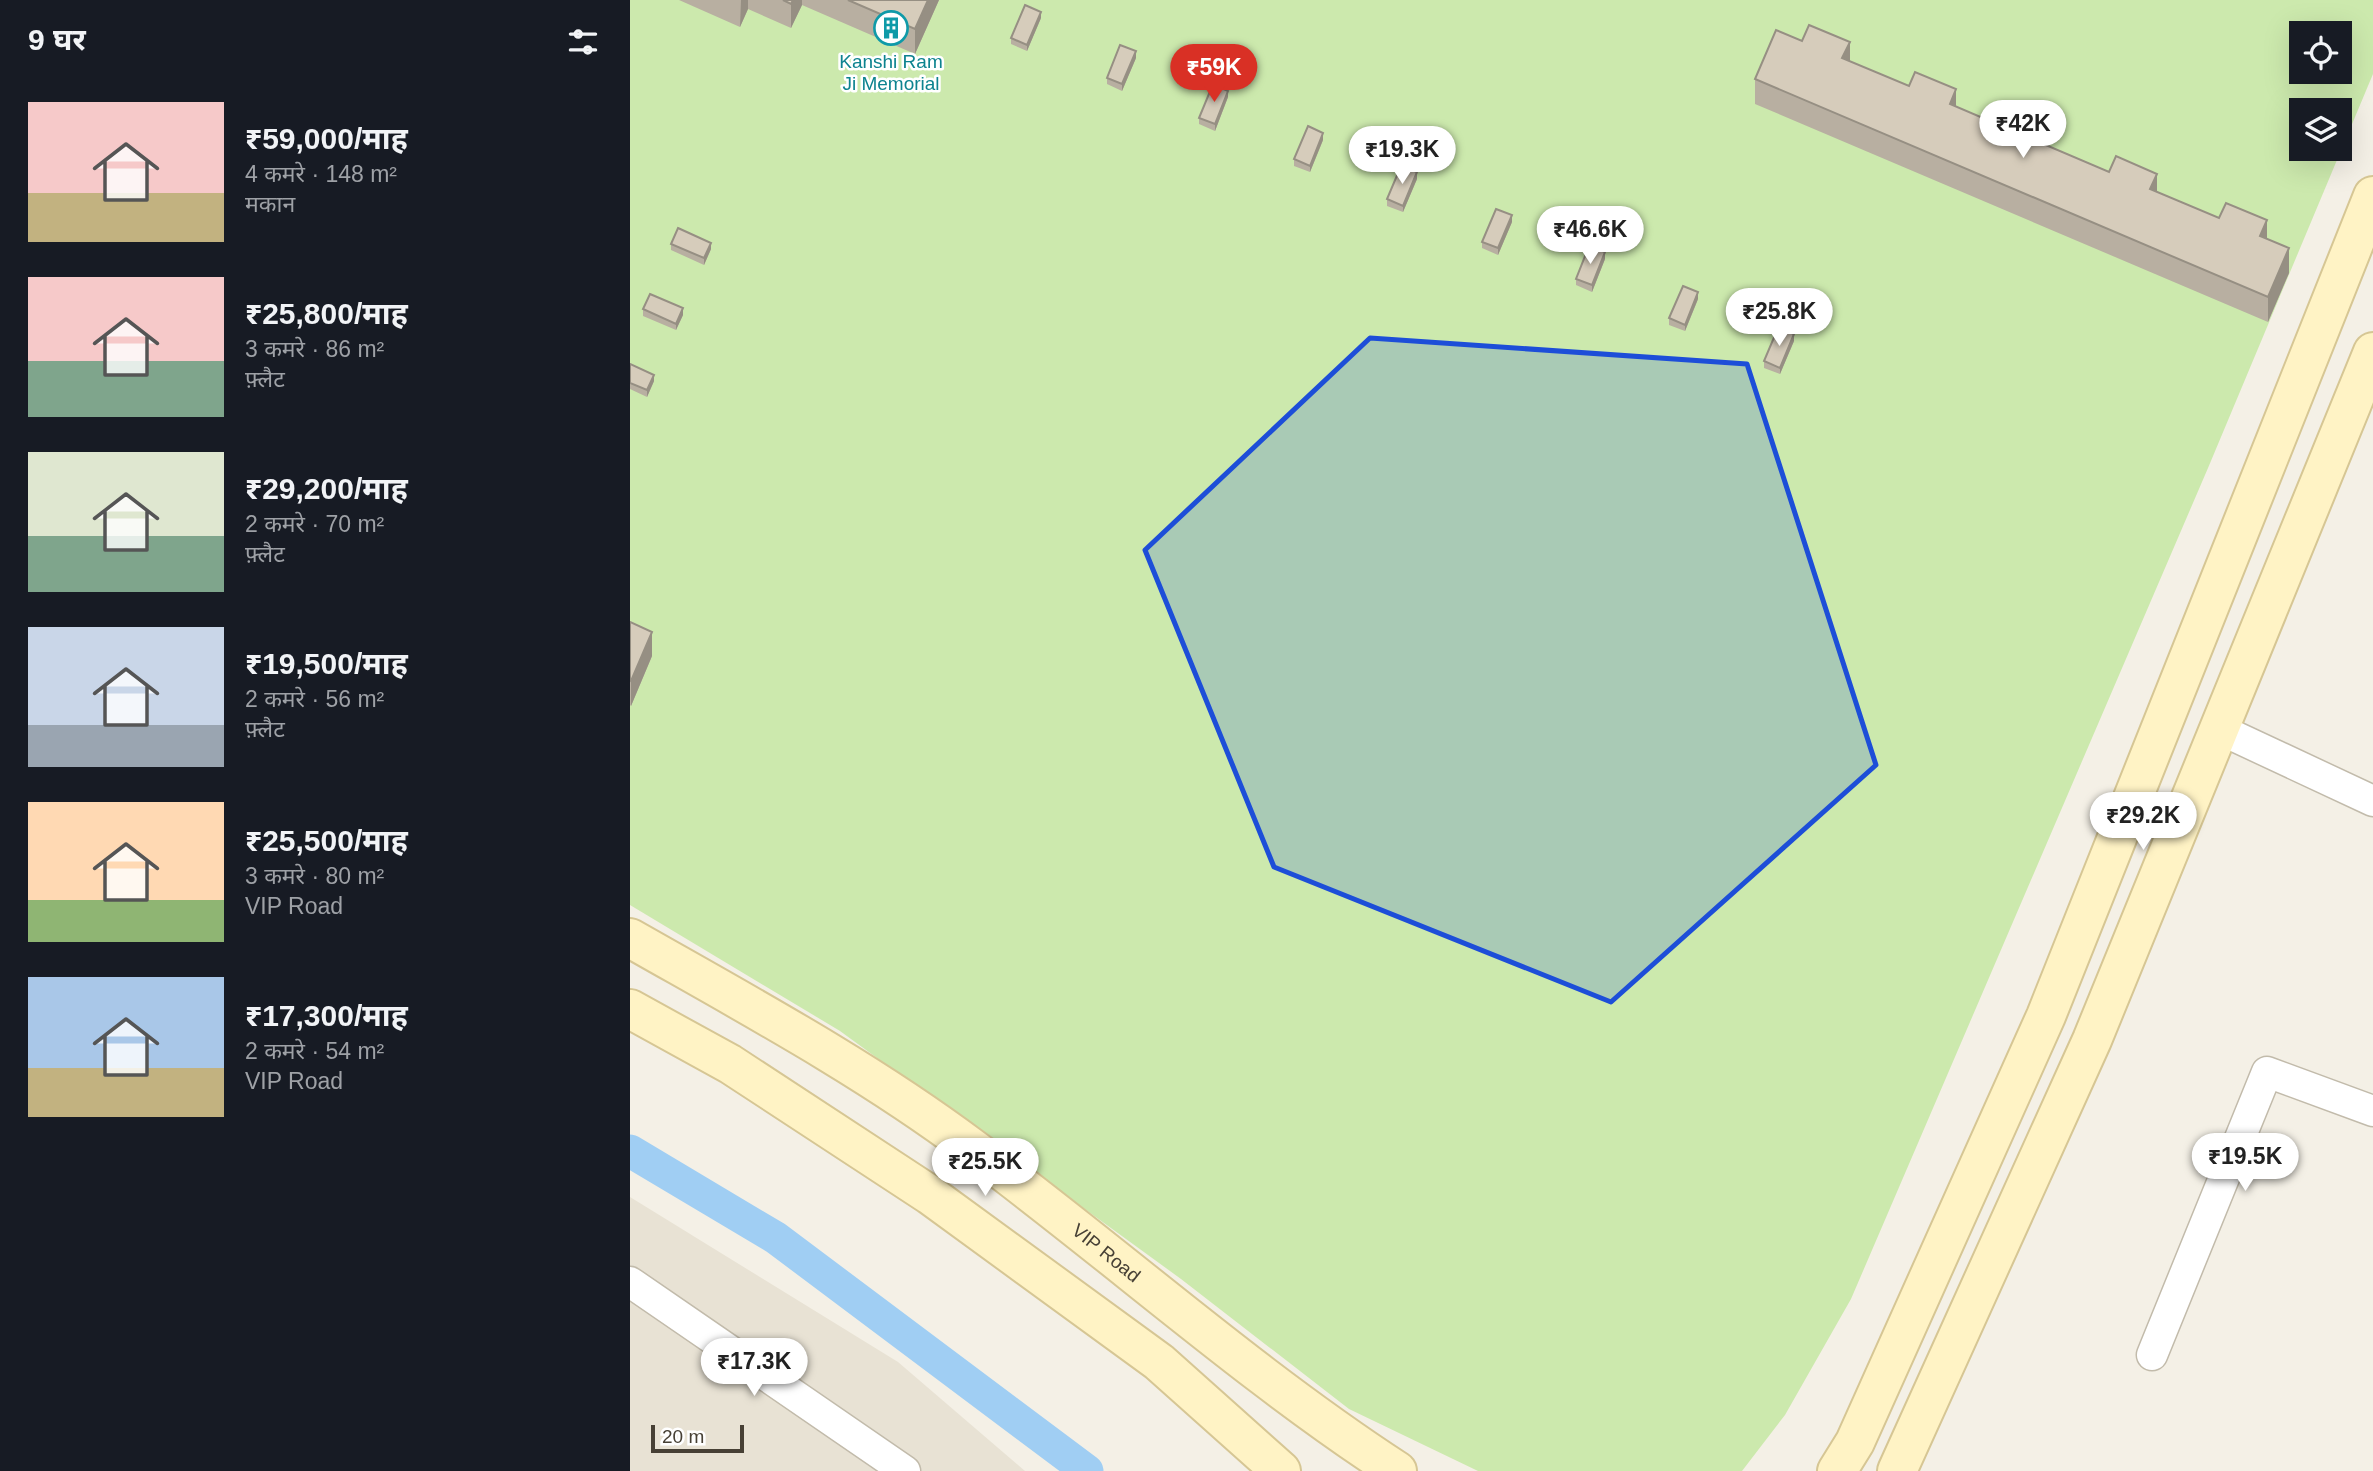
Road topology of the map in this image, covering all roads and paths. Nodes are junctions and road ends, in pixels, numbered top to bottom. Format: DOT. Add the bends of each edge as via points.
graph roads {
  1 [pos="2373,196"];
  2 [pos="2373,352"];
  3 [pos="2219,729"];
  4 [pos="2373,801"];
  5 [pos="630,938"];
  6 [pos="630,1009"];
  7 [pos="2373,1111"];
  8 [pos="630,1282"];
  9 [pos="2152,1355"];
  10 [pos="905,1471"];
  11 [pos="1281,1471"];
  12 [pos="1397,1471"];
  13 [pos="1837,1471"];
  14 [pos="1897,1471"];
  1 -- 13 [label="main road" via="2046,1016 1855,1442"];
  2 -- 3 [label="main road"];
  3 -- 4 [label="street"];
  3 -- 14 [label="main road" via="2092,1040"];
  5 -- 12 [label="main road, VIP Road" via="830,1052 971,1147 1331,1428"];
  6 -- 11 [label="main road" via="730,1064 930,1195 1159,1362"];
  7 -- 9 [label="street" via="2267,1072"];
  8 -- 10 [label="street"];
}
